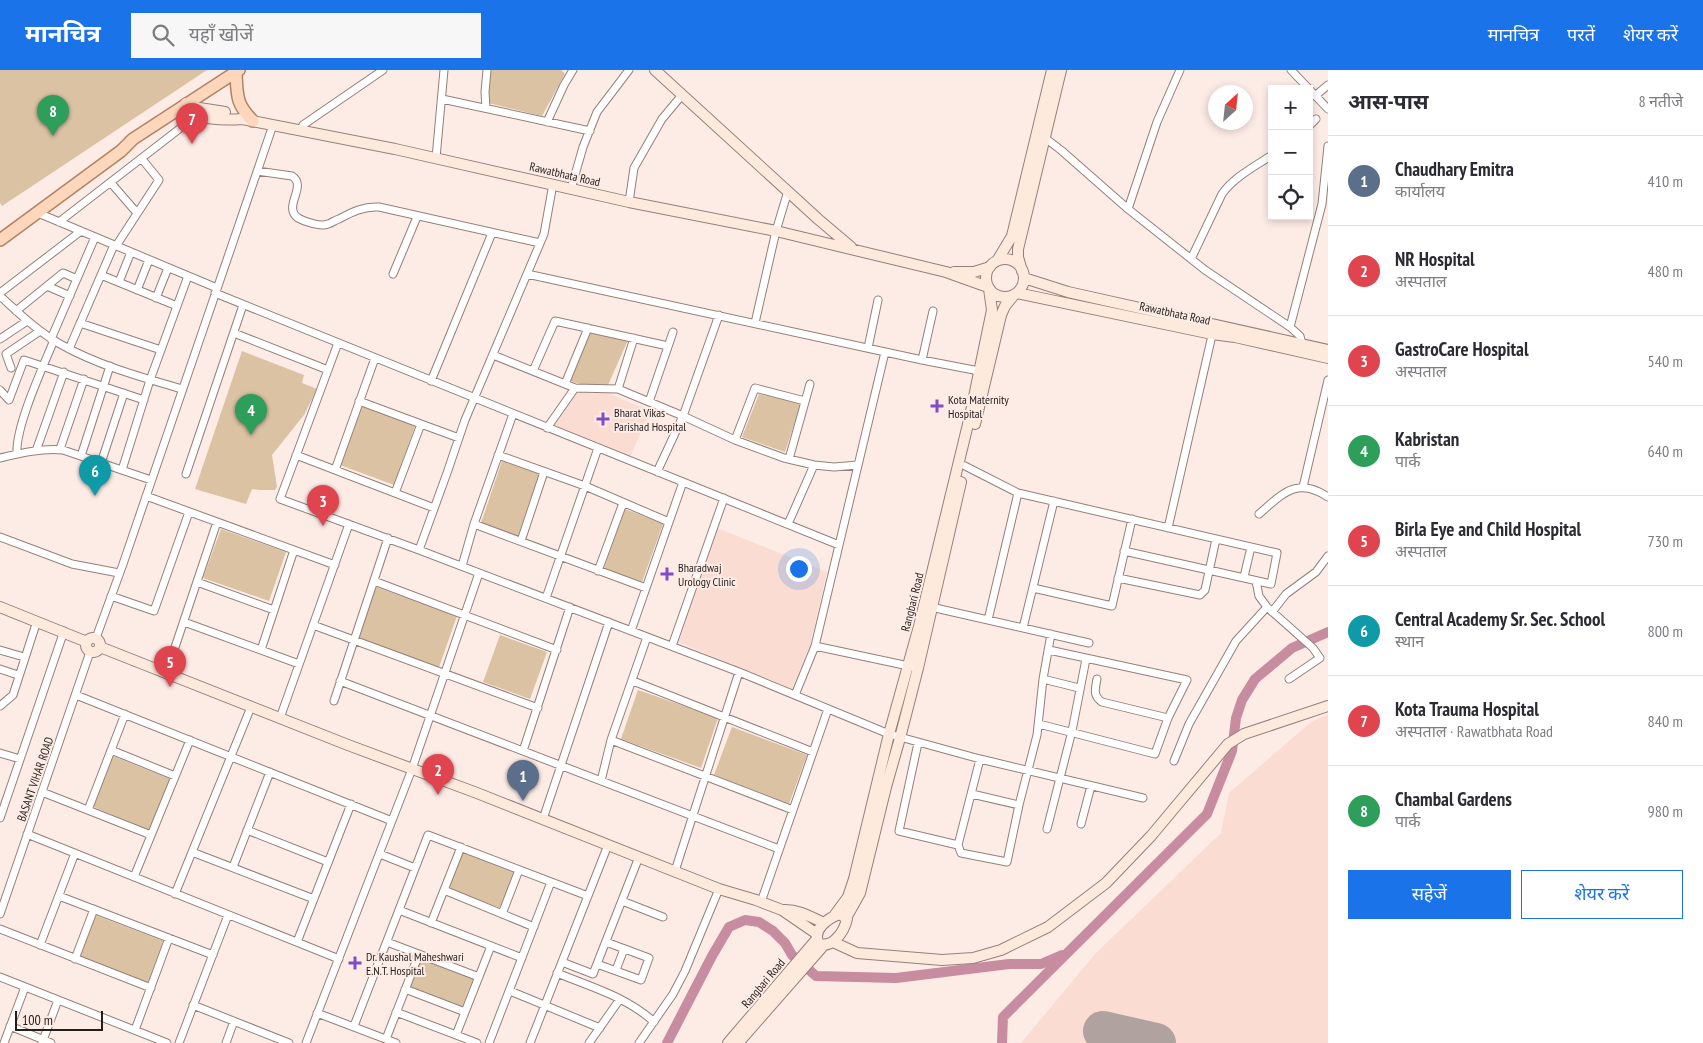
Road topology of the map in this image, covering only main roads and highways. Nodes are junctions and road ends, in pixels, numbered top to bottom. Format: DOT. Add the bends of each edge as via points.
graph roads {
  1 [pos="238,71"];
  2 [pos="253,121"];
  3 [pos="0,240"];
  1 -- 2 [label="main road" via="240,106"];
  1 -- 3 [label="main road" via="188,110 133,139"];
}
